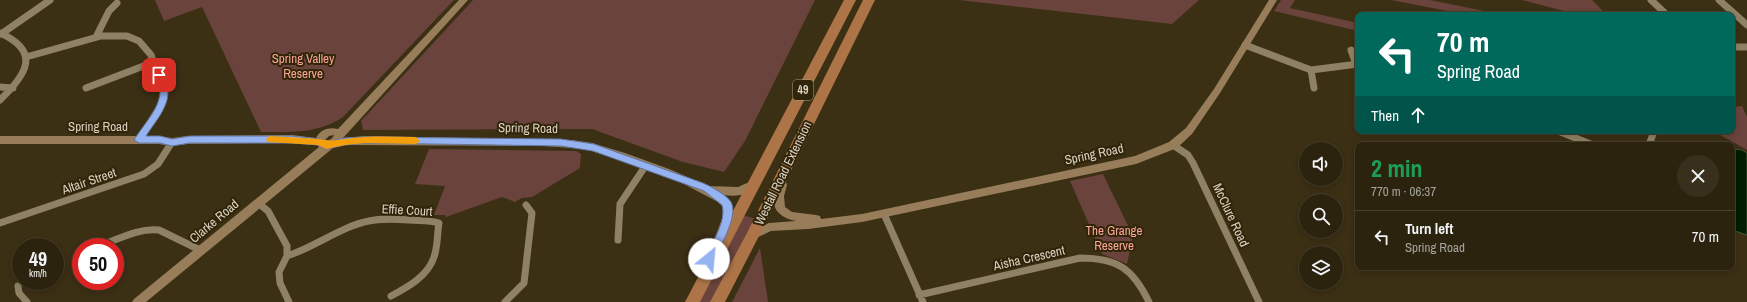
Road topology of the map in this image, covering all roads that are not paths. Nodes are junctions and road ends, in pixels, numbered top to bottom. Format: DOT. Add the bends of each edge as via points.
graph roads {
  1 [pos="50,0"];
  2 [pos="464,0"];
  3 [pos="850,0"];
  4 [pos="869,0"];
  5 [pos="1273,0"];
  6 [pos="1651,0"];
  7 [pos="1719,0"];
  8 [pos="117,3"];
  9 [pos="1664,12"];
  10 [pos="1733,12"];
  11 [pos="1735,14"];
  12 [pos="1747,24"];
  13 [pos="1,34"];
  14 [pos="96,37"];
  15 [pos="1245,45"];
  16 [pos="1747,47"];
  17 [pos="1735,48"];
  18 [pos="1351,50"];
  19 [pos="26,56"];
  20 [pos="1355,59"];
  21 [pos="154,62"];
  22 [pos="1355,64"];
  23 [pos="1311,70"];
  24 [pos="0,87"];
  25 [pos="13,88"];
  26 [pos="86,88"];
  27 [pos="1314,88"];
  28 [pos="0,100"];
  29 [pos="355,116"];
  30 [pos="327,132"];
  31 [pos="1566,134"];
  32 [pos="340,135"];
  33 [pos="292,139"];
  34 [pos="0,140"];
  35 [pos="139,140"];
  36 [pos="366,140"];
  37 [pos="172,142"];
  38 [pos="1586,142"];
  39 [pos="798,143"];
  40 [pos="325,144"];
  41 [pos="1173,145"];
  42 [pos="646,165"];
  43 [pos="754,184"];
  44 [pos="707,189"];
  45 [pos="258,203"];
  46 [pos="526,204"];
  47 [pos="884,214"];
  48 [pos="846,220"];
  49 [pos="0,223"];
  50 [pos="752,236"];
  51 [pos="120,238"];
  52 [pos="618,240"];
  53 [pos="200,250"];
  54 [pos="287,256"];
  55 [pos="19,290"];
  56 [pos="391,296"];
  57 [pos="921,299"];
  58 [pos="27,302"];
  59 [pos="138,302"];
  60 [pos="289,302"];
  61 [pos="505,302"];
  62 [pos="689,302"];
  63 [pos="692,302"];
  64 [pos="717,302"];
  65 [pos="1149,302"];
  66 [pos="1259,302"];
  1 -- 13 [label="street"];
  2 -- 29 [label="main road"];
  3 -- 43 [label="highway, Westall Road Extension / 49"];
  4 -- 39 [label="highway, Westall Road Extension / 49"];
  5 -- 15 [label="main road, Spring Road"];
  6 -- 9 [label="street"];
  7 -- 10 [label="street"];
  8 -- 14 [label="street" via="109,11"];
  11 -- 12 [label="street"];
  13 -- 19 [label="street" via="20,43"];
  14 -- 19 [label="street"];
  14 -- 21 [label="street" via="134,38 144,45"];
  15 -- 23 [label="street"];
  15 -- 41 [label="main road, Spring Road" via="1197,121"];
  16 -- 17 [label="street"];
  18 -- 20 [label="street"];
  19 -- 25 [label="street" via="24,70"];
  21 -- 26 [label="street"];
  21 -- 35 [label="street" via="164,88 164,98"];
  22 -- 23 [label="street"];
  23 -- 27 [label="street"];
  24 -- 25 [label="street"];
  25 -- 28 [label="street"];
  29 -- 30 [label="main road"];
  29 -- 32 [label="main road"];
  30 -- 32 [label="main road, Spring Road" via="337,132"];
  30 -- 33 [label="main road, Spring Road"];
  30 -- 40 [label="main road" via="320,137"];
  31 -- 38 [label="street"];
  32 -- 36 [label="main road, Spring Road"];
  32 -- 40 [label="main road" via="337,140"];
  33 -- 37 [label="main road, Spring Road"];
  33 -- 40 [label="main road, Spring Road"];
  34 -- 35 [label="main road, Spring Road"];
  35 -- 37 [label="main road, Spring Road"];
  36 -- 40 [label="main road, Spring Road"];
  36 -- 42 [label="main road, Spring Road" via="561,142 594,147"];
  37 -- 49 [label="street, Altair Street" via="158,164 144,174"];
  39 -- 48 [label="main road, Spring Road" via="779,194 780,210 794,217"];
  39 -- 50 [label="highway, Westall Road Extension / 49"];
  40 -- 45 [label="main road, Clarke Road" via="317,155"];
  41 -- 47 [label="main road, Spring Road" via="1136,160"];
  41 -- 66 [label="street, McClure Road" via="1188,155 1193,163"];
  42 -- 44 [label="main road, Spring Road"];
  42 -- 52 [label="street" via="620,204"];
  43 -- 44 [label="main road, Spring Road" via="744,191"];
  43 -- 63 [label="highway, Westall Road Extension / 49"];
  44 -- 62 [label="main road, Spring Road" via="725,201 728,206 727,217 722,234"];
  45 -- 53 [label="main road, Clarke Road"];
  45 -- 54 [label="street" via="271,215 287,246"];
  46 -- 61 [label="street" via="532,213 524,283"];
  47 -- 48 [label="main road, Spring Road"];
  47 -- 57 [label="street"];
  48 -- 50 [label="main road, Spring Road" via="769,227"];
  50 -- 64 [label="highway, Westall Road Extension / 49"];
  51 -- 53 [label="street" via="154,229"];
  53 -- 59 [label="main road, Clarke Road"];
  54 -- 56 [label="street, Effie Court" via="304,251 361,223 375,220 439,223 434,258 427,270 407,287"];
  54 -- 60 [label="street" via="279,272 280,283"];
  55 -- 58 [label="street"];
  57 -- 65 [label="street, Aisha Crescent" via="1080,258 1096,258 1114,263 1131,273"];
}
